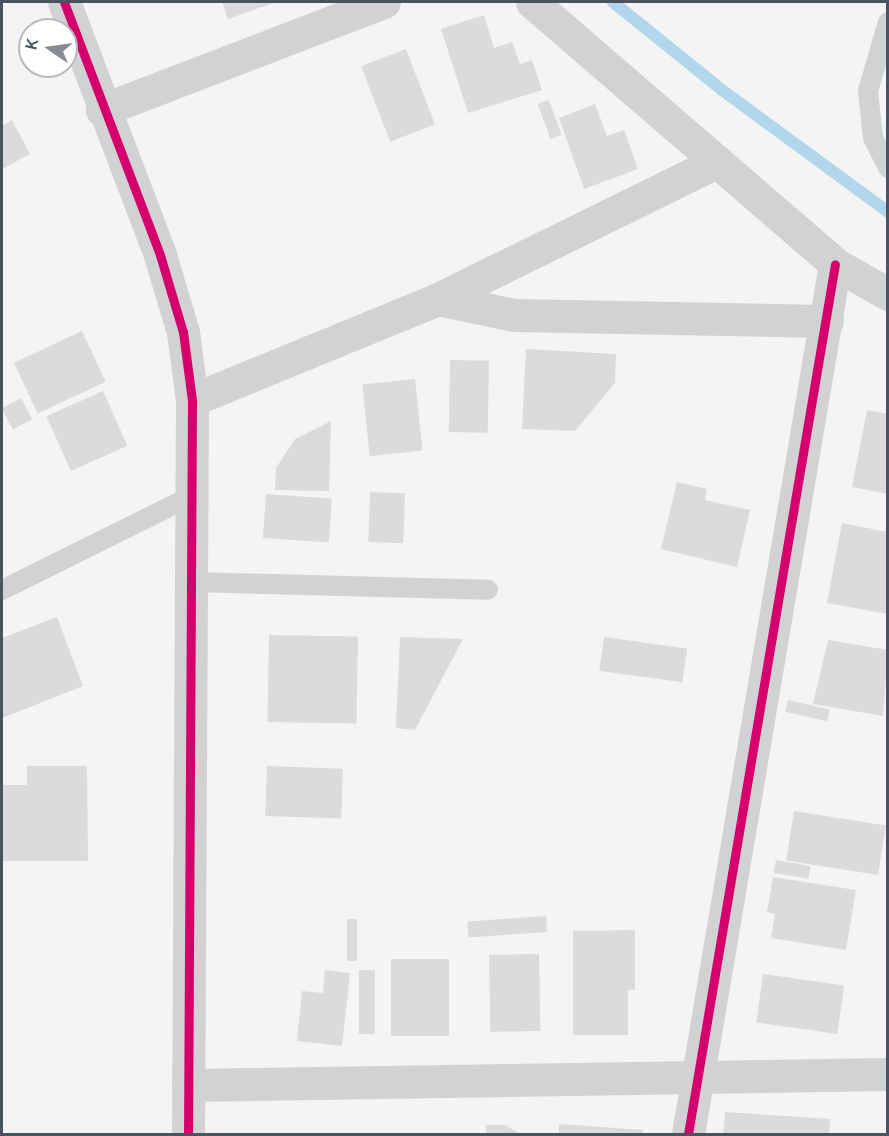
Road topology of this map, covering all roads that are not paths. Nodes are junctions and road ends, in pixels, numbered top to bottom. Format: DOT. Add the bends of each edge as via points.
graph roads {
  1 [pos="64,2"];
  2 [pos="384,2"];
  3 [pos="532,2"];
  4 [pos="888,22"];
  5 [pos="102,110"];
  6 [pos="717,162"];
  7 [pos="888,168"];
  8 [pos="835,264"];
  9 [pos="888,294"];
  10 [pos="438,299"];
  11 [pos="827,321"];
  12 [pos="192,400"];
  13 [pos="193,495"];
  14 [pos="192,582"];
  15 [pos="2,590"];
  16 [pos="488,590"];
  17 [pos="888,1074"];
  18 [pos="694,1076"];
  19 [pos="188,1085"];
  20 [pos="188,1134"];
  21 [pos="688,1134"];
  1 -- 5 [label="street"];
  2 -- 5 [label="street"];
  3 -- 6 [label="street"];
  4 -- 7 [label="lane" via="867,91 873,138"];
  5 -- 12 [label="street" via="160,255 183,332"];
  6 -- 8 [label="street"];
  6 -- 10 [label="street"];
  8 -- 9 [label="street"];
  8 -- 11 [label="street"];
  10 -- 11 [label="street" via="514,315"];
  10 -- 12 [label="street"];
  11 -- 18 [label="street"];
  12 -- 13 [label="street"];
  13 -- 14 [label="street"];
  13 -- 15 [label="lane"];
  14 -- 16 [label="lane"];
  14 -- 19 [label="street"];
  17 -- 18 [label="street"];
  18 -- 19 [label="street"];
  18 -- 21 [label="street"];
  19 -- 20 [label="street"];
}
